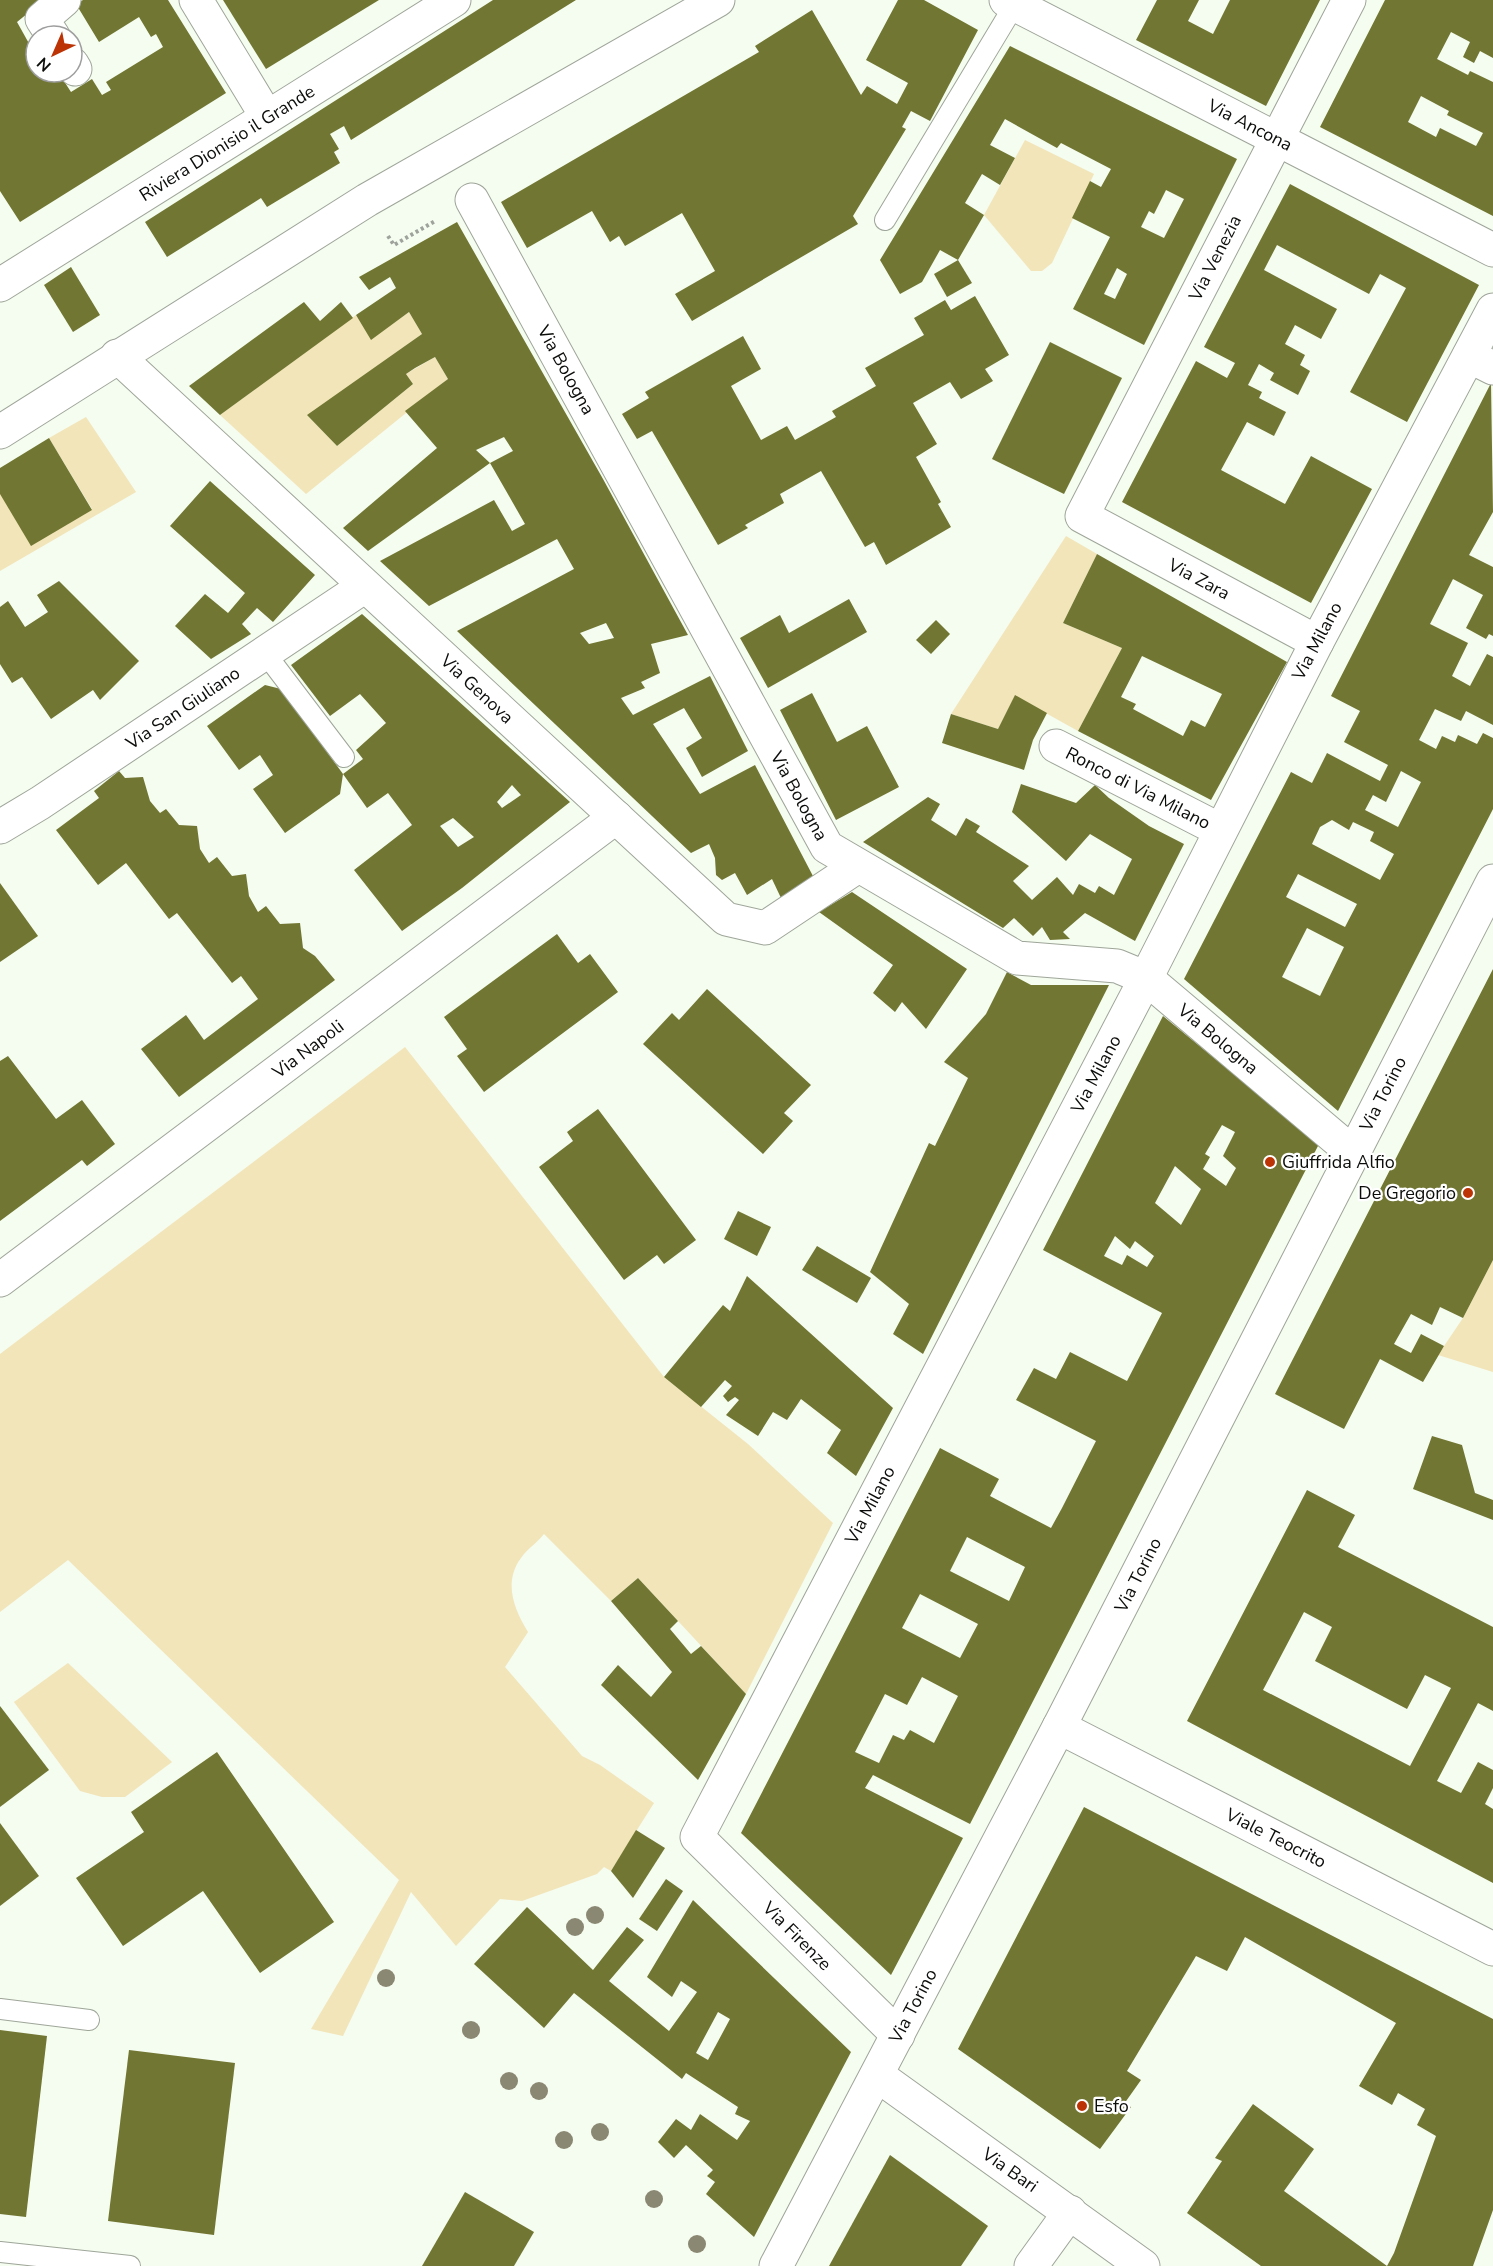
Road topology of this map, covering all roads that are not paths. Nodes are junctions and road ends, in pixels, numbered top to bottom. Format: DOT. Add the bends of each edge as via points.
graph roads {
  1 [pos="64,0"];
  2 [pos="196,0"];
  3 [pos="454,0"];
  4 [pos="718,0"];
  5 [pos="1349,0"];
  6 [pos="1011,2"];
  7 [pos="45,24"];
  8 [pos="267,117"];
  9 [pos="1277,140"];
  10 [pos="472,200"];
  11 [pos="885,220"];
  12 [pos="1493,250"];
  13 [pos="0,285"];
  14 [pos="1493,310"];
  15 [pos="117,356"];
  16 [pos="1481,362"];
  17 [pos="0,432"];
  18 [pos="1082,516"];
  19 [pos="366,586"];
  20 [pos="1317,642"];
  21 [pos="266,653"];
  22 [pos="1056,746"];
  23 [pos="344,757"];
  24 [pos="616,817"];
  25 [pos="0,827"];
  26 [pos="1220,830"];
  27 [pos="858,866"];
  28 [pos="1493,881"];
  29 [pos="1146,978"];
  30 [pos="1353,1153"];
  31 [pos="0,1280"];
  32 [pos="1059,1727"];
  33 [pos="697,1837"];
  34 [pos="1493,1949"];
  35 [pos="0,2009"];
  36 [pos="89,2019"];
  37 [pos="898,2035"];
  38 [pos="877,2075"];
  39 [pos="1070,2212"];
  40 [pos="0,2252"];
  41 [pos="130,2266"];
  42 [pos="776,2266"];
  43 [pos="1031,2266"];
  44 [pos="1143,2266"];
  1 -- 7 [label="street" via="42,19"];
  2 -- 8 [label="street"];
  3 -- 8 [label="street, Riviera Dionisio il Grande"];
  4 -- 15 [label="street" via="367,200"];
  5 -- 9 [label="street, Via Venezia"];
  6 -- 9 [label="street, Via Ancona"];
  6 -- 11 [label="lane"];
  8 -- 13 [label="street, Riviera Dionisio il Grande"];
  9 -- 12 [label="street, Via Ancona"];
  9 -- 18 [label="street, Via Venezia"];
  10 -- 27 [label="street, Via Bologna" via="827,847"];
  14 -- 16 [label="street, Via Milano"];
  15 -- 17 [label="street"];
  15 -- 19 [label="street, Via Genova"];
  16 -- 20 [label="street, Via Milano"];
  18 -- 20 [label="street, Via Zara"];
  19 -- 21 [label="street, Via San Giuliano"];
  19 -- 24 [label="street, Via Genova"];
  20 -- 26 [label="street, Via Milano"];
  21 -- 23 [label="lane"];
  21 -- 25 [label="street, Via San Giuliano"];
  22 -- 26 [label="street, Ronco di Via Milano"];
  24 -- 27 [label="street, Via Genova" via="726,919 765,928"];
  24 -- 31 [label="street, Via Napoli"];
  26 -- 29 [label="street, Via Milano"];
  27 -- 29 [label="street, Via Bologna" via="1017,958 1117,966"];
  28 -- 30 [label="street, Via Torino"];
  29 -- 30 [label="street, Via Bologna"];
  29 -- 33 [label="street, Via Milano"];
  30 -- 32 [label="street, Via Torino"];
  32 -- 34 [label="street, Viale Teocrito"];
  32 -- 37 [label="street, Via Torino"];
  33 -- 37 [label="street, Via Firenze"];
  35 -- 36 [label="lane"];
  37 -- 38 [label="street, Via Torino"];
  38 -- 39 [label="street, Via Bari"];
  38 -- 42 [label="street, Via Torino"];
  39 -- 43 [label="street"];
  39 -- 44 [label="street, Via Bari"];
  40 -- 41 [label="lane"];
}
